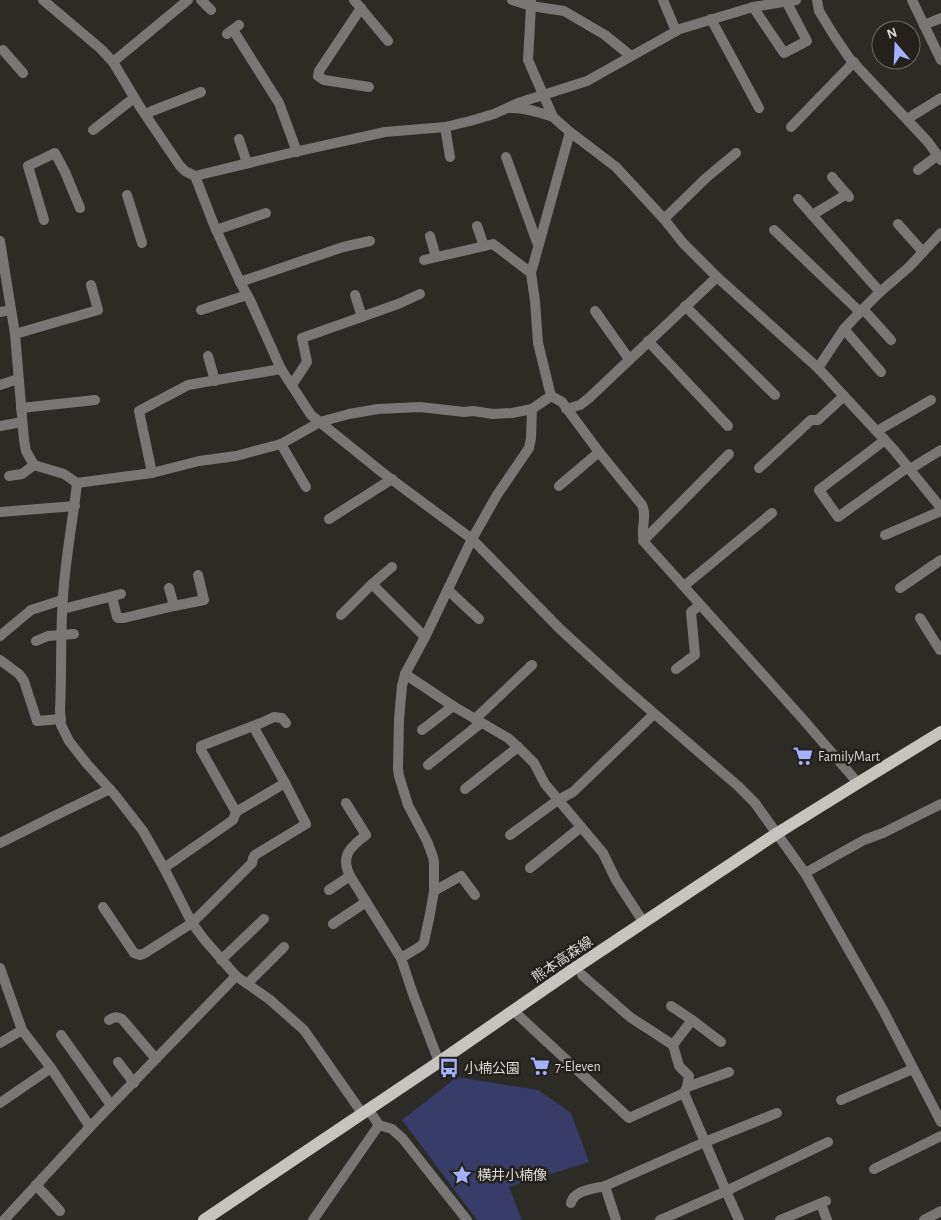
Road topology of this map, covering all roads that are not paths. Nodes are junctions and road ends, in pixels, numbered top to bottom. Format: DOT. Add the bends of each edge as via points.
graph roads {
  1 [pos="202,0"];
  2 [pos="354,0"];
  3 [pos="512,0"];
  4 [pos="663,0"];
  5 [pos="817,0"];
  6 [pos="912,0"];
  7 [pos="45,1"];
  8 [pos="791,1"];
  9 [pos="183,2"];
  10 [pos="531,3"];
  11 [pos="753,7"];
  12 [pos="361,8"];
  13 [pos="211,10"];
  14 [pos="941,18"];
  15 [pos="711,19"];
  16 [pos="924,25"];
  17 [pos="233,30"];
  18 [pos="676,31"];
  19 [pos="388,42"];
  20 [pos="2,50"];
  21 [pos="631,56"];
  22 [pos="941,60"];
  23 [pos="113,62"];
  24 [pos="854,62"];
  25 [pos="23,73"];
  26 [pos="369,87"];
  27 [pos="200,92"];
  28 [pos="544,95"];
  29 [pos="134,98"];
  30 [pos="941,98"];
  31 [pos="507,108"];
  32 [pos="759,108"];
  33 [pos="146,115"];
  34 [pos="553,117"];
  35 [pos="907,119"];
  36 [pos="445,127"];
  37 [pos="791,127"];
  38 [pos="93,130"];
  39 [pos="570,132"];
  40 [pos="239,139"];
  41 [pos="297,152"];
  42 [pos="736,153"];
  43 [pos="450,156"];
  44 [pos="506,158"];
  45 [pos="939,158"];
  46 [pos="247,163"];
  47 [pos="918,170"];
  48 [pos="195,176"];
  49 [pos="832,177"];
  50 [pos="127,195"];
  51 [pos="798,198"];
  52 [pos="80,208"];
  53 [pos="266,213"];
  54 [pos="812,215"];
  55 [pos="664,219"];
  56 [pos="44,220"];
  57 [pos="898,224"];
  58 [pos="477,226"];
  59 [pos="775,229"];
  60 [pos="216,230"];
  61 [pos="941,234"];
  62 [pos="430,236"];
  63 [pos="0,241"];
  64 [pos="370,241"];
  65 [pos="142,243"];
  66 [pos="538,245"];
  67 [pos="484,246"];
  68 [pos="923,252"];
  69 [pos="436,257"];
  70 [pos="424,260"];
  71 [pos="531,273"];
  72 [pos="717,277"];
  73 [pos="240,282"];
  74 [pos="91,285"];
  75 [pos="880,292"];
  76 [pos="247,294"];
  77 [pos="420,294"];
  78 [pos="355,295"];
  79 [pos="685,306"];
  80 [pos="11,310"];
  81 [pos="202,310"];
  82 [pos="861,310"];
  83 [pos="595,311"];
  84 [pos="0,312"];
  85 [pos="362,317"];
  86 [pos="844,329"];
  87 [pos="15,334"];
  88 [pos="891,340"];
  89 [pos="648,341"];
  90 [pos="208,356"];
  91 [pos="629,359"];
  92 [pos="281,368"];
  93 [pos="818,368"];
  94 [pos="881,372"];
  95 [pos="18,379"];
  96 [pos="216,381"];
  97 [pos="0,385"];
  98 [pos="292,385"];
  99 [pos="775,395"];
  100 [pos="551,396"];
  101 [pos="844,396"];
  102 [pos="95,400"];
  103 [pos="931,400"];
  104 [pos="22,408"];
  105 [pos="532,409"];
  106 [pos="566,409"];
  107 [pos="22,422"];
  108 [pos="320,422"];
  109 [pos="0,426"];
  110 [pos="728,426"];
  111 [pos="877,431"];
  112 [pos="885,440"];
  113 [pos="281,444"];
  114 [pos="941,450"];
  115 [pos="599,452"];
  116 [pos="729,454"];
  117 [pos="34,465"];
  118 [pos="759,468"];
  119 [pos="909,468"];
  120 [pos="152,473"];
  121 [pos="9,476"];
  122 [pos="392,479"];
  123 [pos="77,483"];
  124 [pos="560,486"];
  125 [pos="306,487"];
  126 [pos="75,506"];
  127 [pos="940,506"];
  128 [pos="0,512"];
  129 [pos="772,513"];
  130 [pos="328,518"];
  131 [pos="885,535"];
  132 [pos="472,539"];
  133 [pos="643,541"];
  134 [pos="941,560"];
  135 [pos="392,567"];
  136 [pos="198,575"];
  137 [pos="372,584"];
  138 [pos="684,586"];
  139 [pos="169,588"];
  140 [pos="900,588"];
  141 [pos="448,590"];
  142 [pos="62,605"];
  143 [pos="700,605"];
  144 [pos="174,606"];
  145 [pos="341,615"];
  146 [pos="920,618"];
  147 [pos="479,619"];
  148 [pos="74,634"];
  149 [pos="62,635"];
  150 [pos="0,636"];
  151 [pos="425,637"];
  152 [pos="36,641"];
  153 [pos="938,652"];
  154 [pos="0,660"];
  155 [pos="532,665"];
  156 [pos="676,668"];
  157 [pos="405,674"];
  158 [pos="453,706"];
  159 [pos="654,714"];
  160 [pos="61,719"];
  161 [pos="478,721"];
  162 [pos="286,724"];
  163 [pos="253,726"];
  164 [pos="422,730"];
  165 [pos="941,732"];
  166 [pos="518,747"];
  167 [pos="428,765"];
  168 [pos="858,782"];
  169 [pos="285,784"];
  170 [pos="110,789"];
  171 [pos="465,789"];
  172 [pos="558,800"];
  173 [pos="346,803"];
  174 [pos="941,804"];
  175 [pos="236,812"];
  176 [pos="581,827"];
  177 [pos="776,834"];
  178 [pos="510,835"];
  179 [pos="0,843"];
  180 [pos="164,868"];
  181 [pos="530,868"];
  182 [pos="806,873"];
  183 [pos="350,876"];
  184 [pos="329,890"];
  185 [pos="434,892"];
  186 [pos="475,895"];
  187 [pos="366,902"];
  188 [pos="103,907"];
  189 [pos="264,919"];
  190 [pos="192,923"];
  191 [pos="644,923"];
  192 [pos="333,924"];
  193 [pos="284,947"];
  194 [pos="401,958"];
  195 [pos="221,960"];
  196 [pos="0,968"];
  197 [pos="582,975"];
  198 [pos="236,976"];
  199 [pos="247,984"];
  200 [pos="671,1006"];
  201 [pos="518,1015"];
  202 [pos="109,1020"];
  203 [pos="692,1020"];
  204 [pos="22,1030"];
  205 [pos="61,1035"];
  206 [pos="721,1042"];
  207 [pos="0,1043"];
  208 [pos="673,1045"];
  209 [pos="156,1059"];
  210 [pos="118,1062"];
  211 [pos="439,1062"];
  212 [pos="51,1068"];
  213 [pos="913,1069"];
  214 [pos="729,1072"];
  215 [pos="134,1083"];
  216 [pos="685,1090"];
  217 [pos="842,1100"];
  218 [pos="0,1103"];
  219 [pos="111,1105"];
  220 [pos="365,1111"];
  221 [pos="777,1113"];
  222 [pos="941,1121"];
  223 [pos="379,1125"];
  224 [pos="90,1127"];
  225 [pos="941,1136"];
  226 [pos="705,1142"];
  227 [pos="828,1142"];
  228 [pos="874,1169"];
  229 [pos="36,1185"];
  230 [pos="605,1186"];
  231 [pos="726,1191"];
  232 [pos="571,1203"];
  233 [pos="60,1211"];
  234 [pos="941,1211"];
  235 [pos="4,1220"];
  236 [pos="204,1220"];
  237 [pos="313,1220"];
  238 [pos="467,1220"];
  239 [pos="616,1220"];
  240 [pos="660,1220"];
  241 [pos="739,1220"];
  242 [pos="780,1220"];
  243 [pos="827,1220"];
  244 [pos="924,1220"];
  1 -- 13 [label="street"];
  2 -- 12 [label="street"];
  3 -- 10 [label="street"];
  4 -- 18 [label="street"];
  5 -- 24 [label="street" via="819,11"];
  6 -- 16 [label="street"];
  7 -- 23 [label="street"];
  8 -- 11 [label="street"];
  8 -- 11 [label="street" via="807,41 784,53"];
  9 -- 23 [label="street"];
  10 -- 21 [label="street" via="564,11 605,35"];
  10 -- 28 [label="street" via="528,60"];
  11 -- 15 [label="street"];
  12 -- 19 [label="street"];
  12 -- 26 [label="street" via="318,71 318,76 324,80"];
  14 -- 16 [label="street"];
  15 -- 18 [label="street"];
  15 -- 32 [label="street"];
  16 -- 22 [label="street"];
  17 -- 41 [label="street" via="279,103"];
  18 -- 21 [label="street"];
  20 -- 25 [label="street"];
  21 -- 28 [label="street" via="587,81"];
  23 -- 29 [label="street"];
  24 -- 35 [label="street"];
  24 -- 37 [label="street"];
  27 -- 33 [label="street"];
  28 -- 31 [label="street"];
  28 -- 34 [label="street"];
  29 -- 33 [label="street"];
  29 -- 38 [label="street"];
  30 -- 35 [label="street"];
  31 -- 34 [label="street"];
  31 -- 36 [label="street"];
  33 -- 48 [label="street" via="180,166"];
  34 -- 39 [label="street"];
  35 -- 45 [label="street"];
  36 -- 41 [label="street" via="385,132"];
  36 -- 43 [label="street"];
  39 -- 55 [label="street" via="616,167"];
  39 -- 66 [label="street"];
  40 -- 46 [label="street"];
  41 -- 46 [label="street"];
  42 -- 55 [label="street"];
  44 -- 66 [label="street"];
  45 -- 47 [label="street"];
  46 -- 48 [label="street"];
  48 -- 60 [label="street"];
  49 -- 54 [label="street" via="848,196"];
  50 -- 65 [label="street"];
  51 -- 54 [label="street"];
  52 -- 56 [label="street" via="55,153 28,166"];
  53 -- 60 [label="street"];
  54 -- 75 [label="street"];
  55 -- 72 [label="street"];
  57 -- 68 [label="street"];
  58 -- 67 [label="street"];
  59 -- 82 [label="street"];
  60 -- 73 [label="street"];
  61 -- 68 [label="street"];
  62 -- 69 [label="street"];
  63 -- 80 [label="street"];
  64 -- 73 [label="street"];
  66 -- 71 [label="street"];
  67 -- 69 [label="street"];
  67 -- 71 [label="street" via="494,244"];
  68 -- 75 [label="street"];
  69 -- 70 [label="street"];
  71 -- 100 [label="street" via="538,343"];
  72 -- 79 [label="street"];
  72 -- 93 [label="street"];
  73 -- 76 [label="street"];
  74 -- 87 [label="street" via="98,310"];
  75 -- 82 [label="street"];
  76 -- 81 [label="street"];
  76 -- 92 [label="street"];
  77 -- 85 [label="street"];
  78 -- 85 [label="street"];
  79 -- 89 [label="street"];
  79 -- 99 [label="street"];
  80 -- 84 [label="street"];
  80 -- 87 [label="street"];
  82 -- 86 [label="street"];
  82 -- 88 [label="street"];
  83 -- 91 [label="street"];
  85 -- 98 [label="street" via="302,338 307,362"];
  86 -- 93 [label="street"];
  86 -- 94 [label="street"];
  87 -- 95 [label="street"];
  89 -- 91 [label="street"];
  89 -- 110 [label="street"];
  90 -- 96 [label="street"];
  91 -- 106 [label="street" via="589,398"];
  92 -- 96 [label="street"];
  92 -- 98 [label="street"];
  93 -- 101 [label="street"];
  95 -- 97 [label="street"];
  95 -- 104 [label="street"];
  96 -- 120 [label="street" via="188,386 139,410"];
  98 -- 108 [label="street" via="311,415"];
  100 -- 105 [label="street"];
  100 -- 106 [label="street" via="562,402"];
  101 -- 111 [label="street"];
  101 -- 118 [label="street" via="818,420 811,420"];
  102 -- 104 [label="street"];
  103 -- 111 [label="street"];
  104 -- 107 [label="street"];
  105 -- 108 [label="street" via="493,414 420,407 378,409"];
  105 -- 132 [label="street" via="529,448"];
  106 -- 115 [label="street"];
  107 -- 109 [label="street"];
  107 -- 117 [label="street" via="26,451"];
  108 -- 113 [label="street"];
  108 -- 122 [label="street"];
  111 -- 112 [label="street"];
  112 -- 119 [label="street"];
  112 -- 119 [label="street" via="819,490 838,517"];
  113 -- 120 [label="street"];
  113 -- 125 [label="street"];
  114 -- 119 [label="street"];
  115 -- 124 [label="street"];
  115 -- 133 [label="street" via="644,508"];
  116 -- 133 [label="street"];
  117 -- 121 [label="street" via="22,474"];
  117 -- 123 [label="street" via="64,474"];
  119 -- 127 [label="street"];
  120 -- 123 [label="street"];
  122 -- 130 [label="street"];
  122 -- 132 [label="street"];
  123 -- 126 [label="street"];
  126 -- 128 [label="street"];
  126 -- 142 [label="street"];
  127 -- 131 [label="street"];
  129 -- 138 [label="street"];
  132 -- 141 [label="street"];
  132 -- 159 [label="street" via="560,629"];
  133 -- 138 [label="street"];
  134 -- 140 [label="street"];
  135 -- 137 [label="street"];
  136 -- 144 [label="street" via="204,600"];
  137 -- 145 [label="street"];
  137 -- 151 [label="street" via="382,601"];
  138 -- 143 [label="street"];
  139 -- 144 [label="street"];
  141 -- 147 [label="street"];
  141 -- 151 [label="street"];
  142 -- 144 [label="street" via="117,596 118,618"];
  142 -- 149 [label="street"];
  142 -- 150 [label="street" via="31,610"];
  143 -- 156 [label="street" via="691,612 695,655"];
  143 -- 168 [label="street"];
  146 -- 153 [label="street"];
  148 -- 149 [label="street"];
  149 -- 152 [label="street"];
  149 -- 160 [label="street"];
  151 -- 157 [label="street"];
  154 -- 160 [label="street" via="24,680 37,721"];
  155 -- 161 [label="street"];
  157 -- 158 [label="street"];
  157 -- 185 [label="street" via="400,700 398,768 408,805 433,857"];
  158 -- 161 [label="street"];
  158 -- 164 [label="street"];
  159 -- 172 [label="street" via="573,792"];
  159 -- 177 [label="street" via="738,786 755,803"];
  160 -- 170 [label="street" via="78,754"];
  161 -- 166 [label="street"];
  161 -- 167 [label="street"];
  162 -- 163 [label="street" via="282,718 274,717"];
  163 -- 169 [label="street"];
  163 -- 175 [label="street" via="200,747"];
  165 -- 168 [label="main road, 熊本高森線"];
  166 -- 171 [label="street"];
  166 -- 172 [label="street" via="534,763"];
  168 -- 177 [label="main road, 熊本高森線"];
  169 -- 175 [label="street"];
  169 -- 190 [label="street" via="306,824 255,855 252,863"];
  170 -- 179 [label="street"];
  170 -- 180 [label="street" via="142,831"];
  172 -- 176 [label="street"];
  172 -- 178 [label="street"];
  173 -- 183 [label="street" via="366,835 352,846 347,855 346,867"];
  174 -- 182 [label="street" via="864,840"];
  175 -- 180 [label="street" via="233,820"];
  176 -- 181 [label="street"];
  176 -- 191 [label="street" via="603,853"];
  177 -- 182 [label="street"];
  177 -- 191 [label="main road, 熊本高森線"];
  180 -- 190 [label="street"];
  182 -- 213 [label="street"];
  183 -- 184 [label="street"];
  183 -- 187 [label="street"];
  185 -- 186 [label="street" via="460,876"];
  185 -- 194 [label="street" via="424,942"];
  187 -- 192 [label="street"];
  187 -- 194 [label="street"];
  188 -- 190 [label="street" via="137,954 155,948"];
  189 -- 195 [label="street"];
  190 -- 195 [label="street"];
  191 -- 211 [label="main road, 熊本高森線"];
  193 -- 199 [label="street"];
  194 -- 211 [label="street"];
  195 -- 198 [label="street"];
  196 -- 204 [label="street"];
  197 -- 208 [label="street" via="630,1017"];
  198 -- 199 [label="street"];
  198 -- 209 [label="street"];
  199 -- 220 [label="street" via="304,1030"];
  200 -- 203 [label="street"];
  201 -- 216 [label="street" via="629,1118"];
  202 -- 209 [label="street" via="114,1017 122,1019"];
  203 -- 206 [label="street"];
  203 -- 208 [label="street"];
  204 -- 207 [label="street"];
  204 -- 212 [label="street"];
  205 -- 219 [label="street"];
  208 -- 216 [label="street" via="679,1066 689,1076"];
  209 -- 215 [label="street"];
  210 -- 215 [label="street"];
  211 -- 220 [label="main road, 熊本高森線"];
  212 -- 218 [label="street"];
  212 -- 224 [label="street"];
  213 -- 217 [label="street"];
  213 -- 222 [label="street"];
  214 -- 216 [label="street"];
  215 -- 219 [label="street"];
  216 -- 226 [label="street"];
  219 -- 224 [label="street"];
  220 -- 223 [label="street"];
  220 -- 236 [label="main road, 熊本高森線"];
  221 -- 226 [label="street"];
  223 -- 237 [label="street"];
  223 -- 238 [label="street" via="392,1129 404,1139"];
  224 -- 229 [label="street"];
  225 -- 228 [label="street"];
  226 -- 230 [label="street"];
  226 -- 231 [label="street"];
  227 -- 231 [label="street"];
  229 -- 233 [label="street"];
  229 -- 235 [label="street"];
  230 -- 232 [label="street" via="577,1193"];
  230 -- 239 [label="street"];
  231 -- 240 [label="street"];
  231 -- 241 [label="street"];
  234 -- 244 [label="street"];
  242 -- 243 [label="street" via="823,1202"];
}
